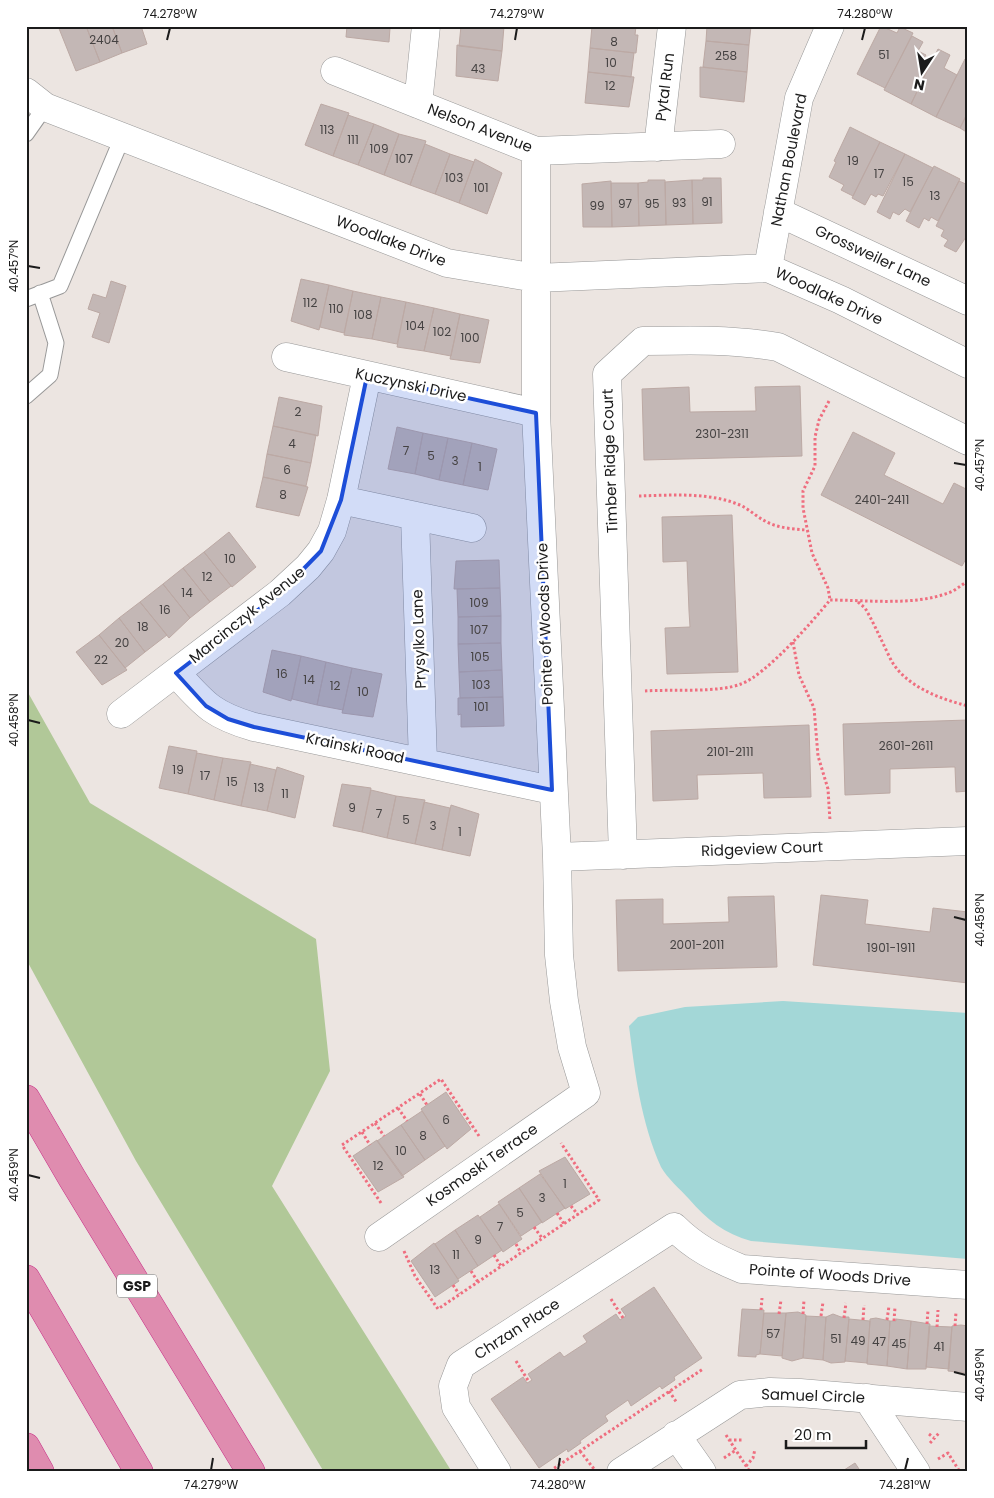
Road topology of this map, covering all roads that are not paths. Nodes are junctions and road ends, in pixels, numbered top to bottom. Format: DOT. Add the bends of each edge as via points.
graph roads {
  1 [pos="426,26"];
  2 [pos="672,26"];
  3 [pos="830,26"];
  4 [pos="335,71"];
  5 [pos="35,99"];
  6 [pos="418,104"];
  7 [pos="26,134"];
  8 [pos="122,138"];
  9 [pos="721,144"];
  10 [pos="658,147"];
  11 [pos="536,151"];
  12 [pos="778,212"];
  13 [pos="768,268"];
  14 [pos="536,278"];
  15 [pos="33,296"];
  16 [pos="968,301"];
  17 [pos="286,358"];
  18 [pos="968,364"];
  19 [pos="367,376"];
  20 [pos="26,396"];
  21 [pos="536,413"];
  22 [pos="968,441"];
  23 [pos="341,500"];
  24 [pos="415,516"];
  25 [pos="472,528"];
  26 [pos="176,673"];
  27 [pos="121,714"];
  28 [pos="423,762"];
  29 [pos="552,790"];
  30 [pos="968,841"];
  31 [pos="624,855"];
  32 [pos="557,857"];
  33 [pos="586,1093"];
  34 [pos="26,1099"];
  35 [pos="674,1227"];
  36 [pos="389,1240"];
  37 [pos="26,1279"];
  38 [pos="968,1285"];
  39 [pos="867,1398"];
  40 [pos="968,1407"];
  41 [pos="679,1422"];
  42 [pos="26,1448"];
  43 [pos="924,1466"];
  44 [pos="40,1472"];
  45 [pos="139,1472"];
  46 [pos="251,1472"];
  47 [pos="497,1472"];
  48 [pos="621,1472"];
  49 [pos="702,1472"];
  1 -- 6 [label="street"];
  2 -- 10 [label="street, Pytal Run"];
  3 -- 12 [label="street, Nathan Boulevard" via="798,98"];
  4 -- 6 [label="street, Nelson Avenue"];
  5 -- 7 [label="lane"];
  5 -- 8 [label="street, Woodlake Drive"];
  6 -- 11 [label="street, Nelson Avenue"];
  8 -- 14 [label="street, Woodlake Drive" via="447,263"];
  8 -- 15 [label="lane" via="60,286"];
  9 -- 10 [label="street, Nelson Avenue"];
  10 -- 11 [label="street, Nelson Avenue"];
  11 -- 14 [label="street, Pointe of Woods Drive"];
  12 -- 13 [label="street, Nathan Boulevard"];
  12 -- 16 [label="street, Grossweiler Lane"];
  13 -- 14 [label="street, Woodlake Drive"];
  13 -- 18 [label="street, Woodlake Drive" via="842,300"];
  14 -- 21 [label="street, Pointe of Woods Drive"];
  15 -- 20 [label="lane" via="56,343 50,375"];
  17 -- 19 [label="street, Kuczynski Drive"];
  19 -- 21 [label="street, Kuczynski Drive"];
  19 -- 23 [label="street, Marcinczyk Avenue"];
  21 -- 29 [label="street, Pointe of Woods Drive"];
  22 -- 31 [label="street, Timber Ridge Court" via="778,347 746,341 644,341 607,374"];
  23 -- 24 [label="street"];
  23 -- 26 [label="street, Marcinczyk Avenue" via="332,531 308,567 280,593"];
  24 -- 25 [label="street"];
  24 -- 28 [label="street, Prysylko Lane"];
  26 -- 27 [label="street, Marcinczyk Avenue"];
  26 -- 28 [label="street, Krainski Road" via="206,706 228,719"];
  28 -- 29 [label="street, Krainski Road"];
  29 -- 32 [label="street, Pointe of Woods Drive"];
  30 -- 31 [label="street, Ridgeview Court"];
  31 -- 32 [label="street, Ridgeview Court"];
  32 -- 33 [label="street, Pointe of Woods Drive" via="559,955 564,1001 572,1047"];
  33 -- 36 [label="street, Kosmoski Terrace"];
  34 -- 46 [label="highway, GSP"];
  35 -- 38 [label="street, Pointe of Woods Drive" via="714,1258 742,1269"];
  35 -- 47 [label="street, Chrzan Place" via="462,1365 453,1386 456,1407"];
  37 -- 45 [label="highway"];
  39 -- 40 [label="street, Samuel Circle"];
  39 -- 41 [label="street, Samuel Circle" via="770,1392 740,1395"];
  39 -- 43 [label="street"];
  41 -- 48 [label="street, Samuel Circle"];
  41 -- 49 [label="street"];
  42 -- 44 [label="highway"];
}
